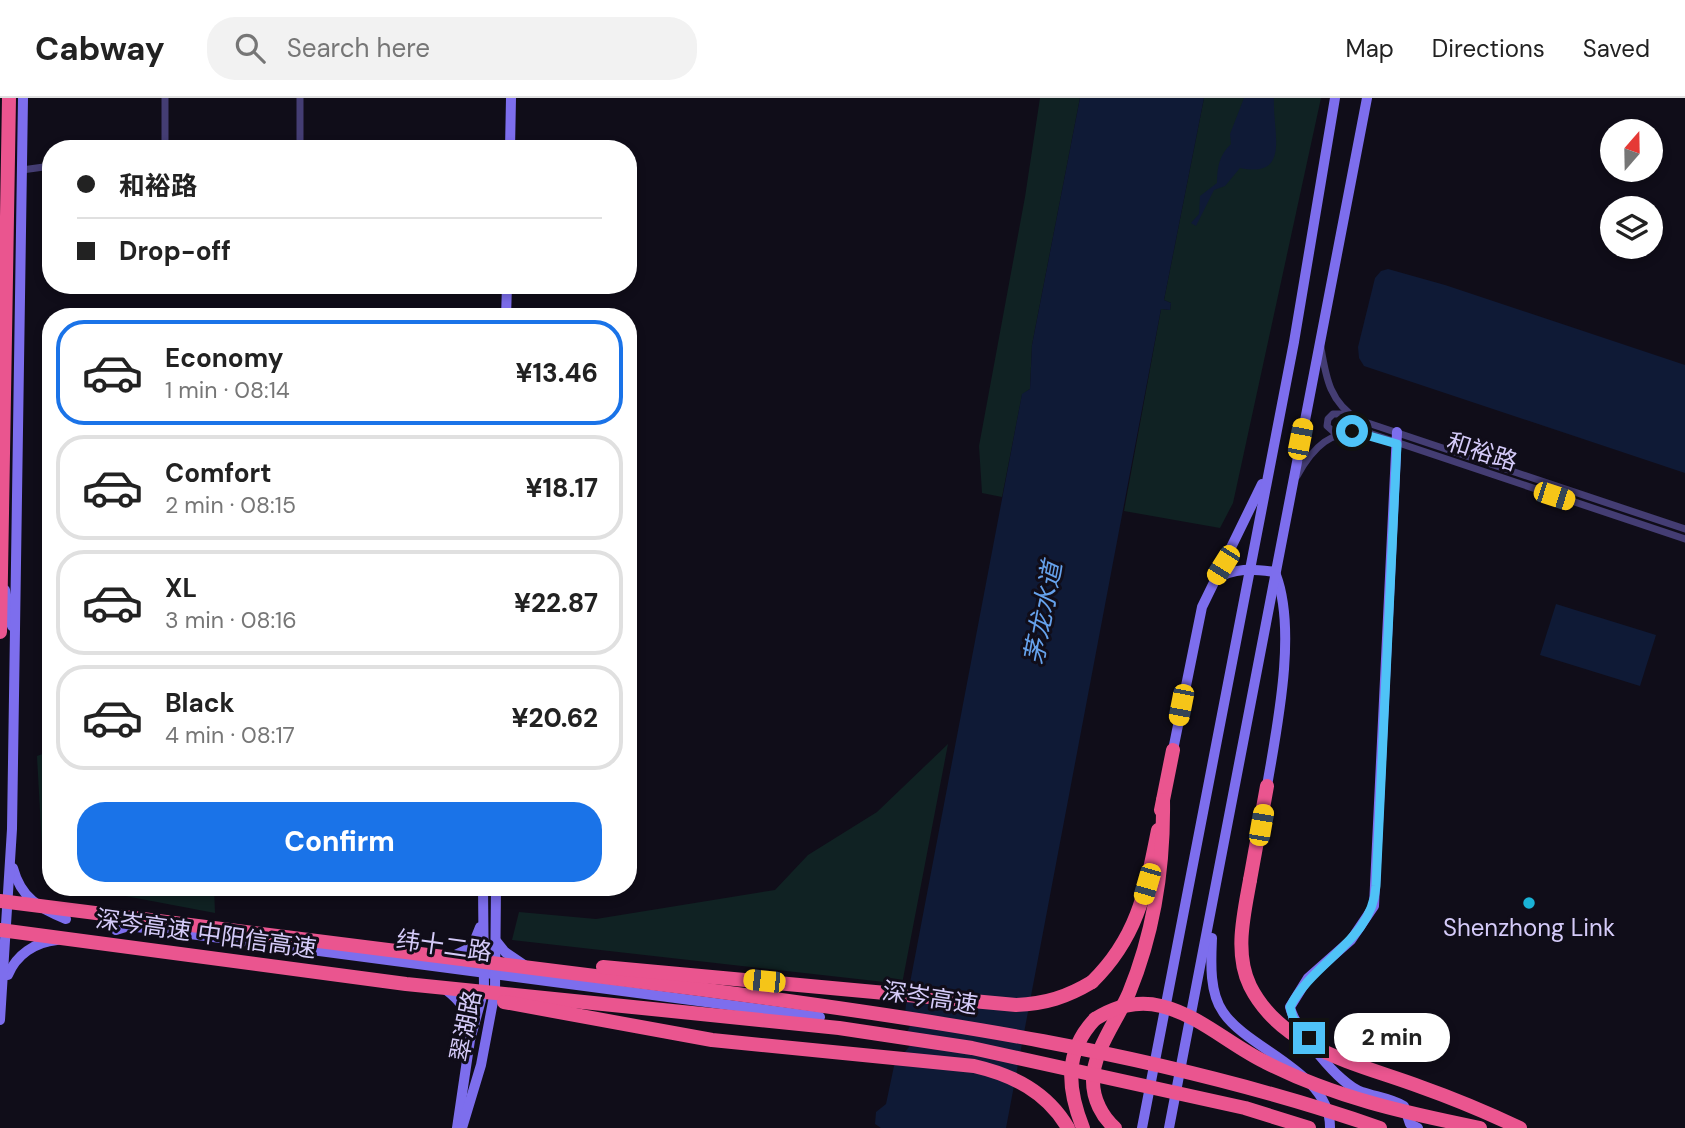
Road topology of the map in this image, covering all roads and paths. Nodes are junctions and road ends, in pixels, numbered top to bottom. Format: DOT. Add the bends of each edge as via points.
graph roads {
  1 [pos="9,98"];
  2 [pos="23,98"];
  3 [pos="165,98"];
  4 [pos="300,98"];
  5 [pos="511,98"];
  6 [pos="1335,98"];
  7 [pos="1367,98"];
  8 [pos="164,140"];
  9 [pos="300,140"];
  10 [pos="510,140"];
  11 [pos="42,167"];
  12 [pos="22,170"];
  13 [pos="21,192"];
  14 [pos="8,254"];
  15 [pos="1320,340"];
  16 [pos="1349,414"];
  17 [pos="1336,434"];
  18 [pos="1397,438"];
  19 [pos="1270,469"];
  20 [pos="1290,489"];
  21 [pos="1685,529"];
  22 [pos="1685,539"];
  23 [pos="1250,568"];
  24 [pos="2,572"];
  25 [pos="1275,572"];
  26 [pos="1213,581"];
  27 [pos="0,632"];
  28 [pos="16,646"];
  29 [pos="1172,750"];
  30 [pos="1267,786"];
  31 [pos="1163,800"];
  32 [pos="12,829"];
  33 [pos="0,849"];
  34 [pos="11,858"];
  35 [pos="482,896"];
  36 [pos="496,896"];
  37 [pos="0,901"];
  38 [pos="1213,902"];
  39 [pos="66,919"];
  40 [pos="481,920"];
  41 [pos="0,930"];
  42 [pos="75,938"];
  43 [pos="496,941"];
  44 [pos="463,957"];
  45 [pos="429,965"];
  46 [pos="484,972"];
  47 [pos="497,975"];
  48 [pos="546,981"];
  49 [pos="406,984"];
  50 [pos="436,984"];
  51 [pos="2,985"];
  52 [pos="490,990"];
  53 [pos="575,1001"];
  54 [pos="767,1010"];
  55 [pos="820,1017"];
  56 [pos="0,1020"];
  57 [pos="487,1033"];
  58 [pos="470,1040"];
  59 [pos="460,1128"];
  60 [pos="1068,1128"];
  61 [pos="1083,1128"];
  62 [pos="1115,1128"];
  63 [pos="1142,1128"];
  64 [pos="1169,1128"];
  65 [pos="1309,1128"];
  66 [pos="1330,1128"];
  67 [pos="1381,1128"];
  68 [pos="1418,1128"];
  69 [pos="1480,1128"];
  70 [pos="1520,1128"];
  1 -- 14 [label="highway"];
  2 -- 12 [label="street"];
  3 -- 8 [label="street"];
  4 -- 9 [label="street"];
  5 -- 10 [label="street"];
  6 -- 19 [label="street"];
  7 -- 15 [label="street"];
  11 -- 12 [label="street"];
  12 -- 13 [label="street"];
  13 -- 14 [label="street"];
  13 -- 28 [label="street"];
  14 -- 24 [label="highway"];
  15 -- 16 [label="street" via="1330,390"];
  15 -- 20 [label="street"];
  16 -- 17 [label="street" via="1329,417 1328,426"];
  16 -- 18 [label="street, 和裕路"];
  17 -- 18 [label="street, 和裕路" via="1366,432"];
  17 -- 20 [label="street" via="1306,459"];
  18 -- 21 [label="street, 和裕路"];
  18 -- 22 [label="street, 和裕路"];
  18 -- 68 [label="street" via="1374,906 1351,940 1308,978 1290,1007 1293,1018 1339,1076 1362,1092 1404,1106 1410,1124"];
  19 -- 23 [label="street"];
  19 -- 26 [label="street"];
  20 -- 25 [label="street"];
  23 -- 25 [label="street"];
  23 -- 26 [label="street" via="1225,573"];
  23 -- 63 [label="street"];
  24 -- 27 [label="highway"];
  24 -- 28 [label="street"];
  25 -- 30 [label="street" via="1284,601 1285,628"];
  25 -- 38 [label="street"];
  26 -- 29 [label="street" via="1198,622"];
  28 -- 32 [label="street"];
  29 -- 31 [label="highway"];
  30 -- 70 [label="highway, bridge" via="1241,950 1250,985 1268,1013 1318,1050"];
  31 -- 44 [label="highway, bridge" via="1133,929 1093,982 1067,997 1037,1005"];
  31 -- 62 [label="highway, bridge" via="1161,870 1130,992 1096,1062 1093,1081 1096,1100 1106,1121"];
  32 -- 33 [label="street"];
  32 -- 34 [label="street"];
  34 -- 39 [label="street" via="22,893"];
  34 -- 51 [label="street"];
  35 -- 40 [label="street, 翠湖路"];
  36 -- 43 [label="street, 翠湖路"];
  37 -- 44 [label="highway, 深岑高速 中阳信高速, bridge"];
  38 -- 64 [label="street"];
  38 -- 66 [label="street" via="1212,980 1222,1012 1297,1070 1319,1095"];
  40 -- 45 [label="street" via="472,947"];
  40 -- 46 [label="street, 翠湖路"];
  41 -- 49 [label="highway, 深岑高速 中阳信高速, bridge"];
  42 -- 51 [label="street" via="45,942 22,955"];
  43 -- 47 [label="street, 翠湖路"];
  43 -- 48 [label="street"];
  44 -- 67 [label="highway, 深岑高速, bridge" via="976,1027 1230,1085"];
  45 -- 46 [label="street, 纬十二路"];
  45 -- 50 [label="street, 纬十二路" via="129,926 116,930 136,946"];
  46 -- 47 [label="street, 纬十二路"];
  46 -- 52 [label="street, 翠湖路"];
  47 -- 48 [label="street, 纬十二路"];
  47 -- 52 [label="street, 翠湖路"];
  48 -- 54 [label="street, 纬十二路"];
  49 -- 60 [label="highway, bridge" via="712,1040 974,1066 1028,1085"];
  49 -- 65 [label="highway, 深岑高速, bridge" via="839,1028 972,1048 1245,1108"];
  50 -- 52 [label="street"];
  50 -- 58 [label="street" via="462,1003"];
  51 -- 56 [label="street"];
  52 -- 53 [label="street"];
  52 -- 57 [label="street, 翠湖路"];
  52 -- 58 [label="street, 翠湖路"];
  53 -- 54 [label="street" via="764,1025"];
  53 -- 57 [label="street" via="507,1003 495,1010"];
  54 -- 55 [label="street, 纬十二路"];
  57 -- 59 [label="street, 翠湖路"];
  58 -- 59 [label="street, 翠湖路"];
  61 -- 69 [label="highway, bridge" via="1072,1096 1073,1054 1082,1033 1095,1019 1136,1003 1180,1012 1264,1062 1340,1093 1381,1107"];
}
